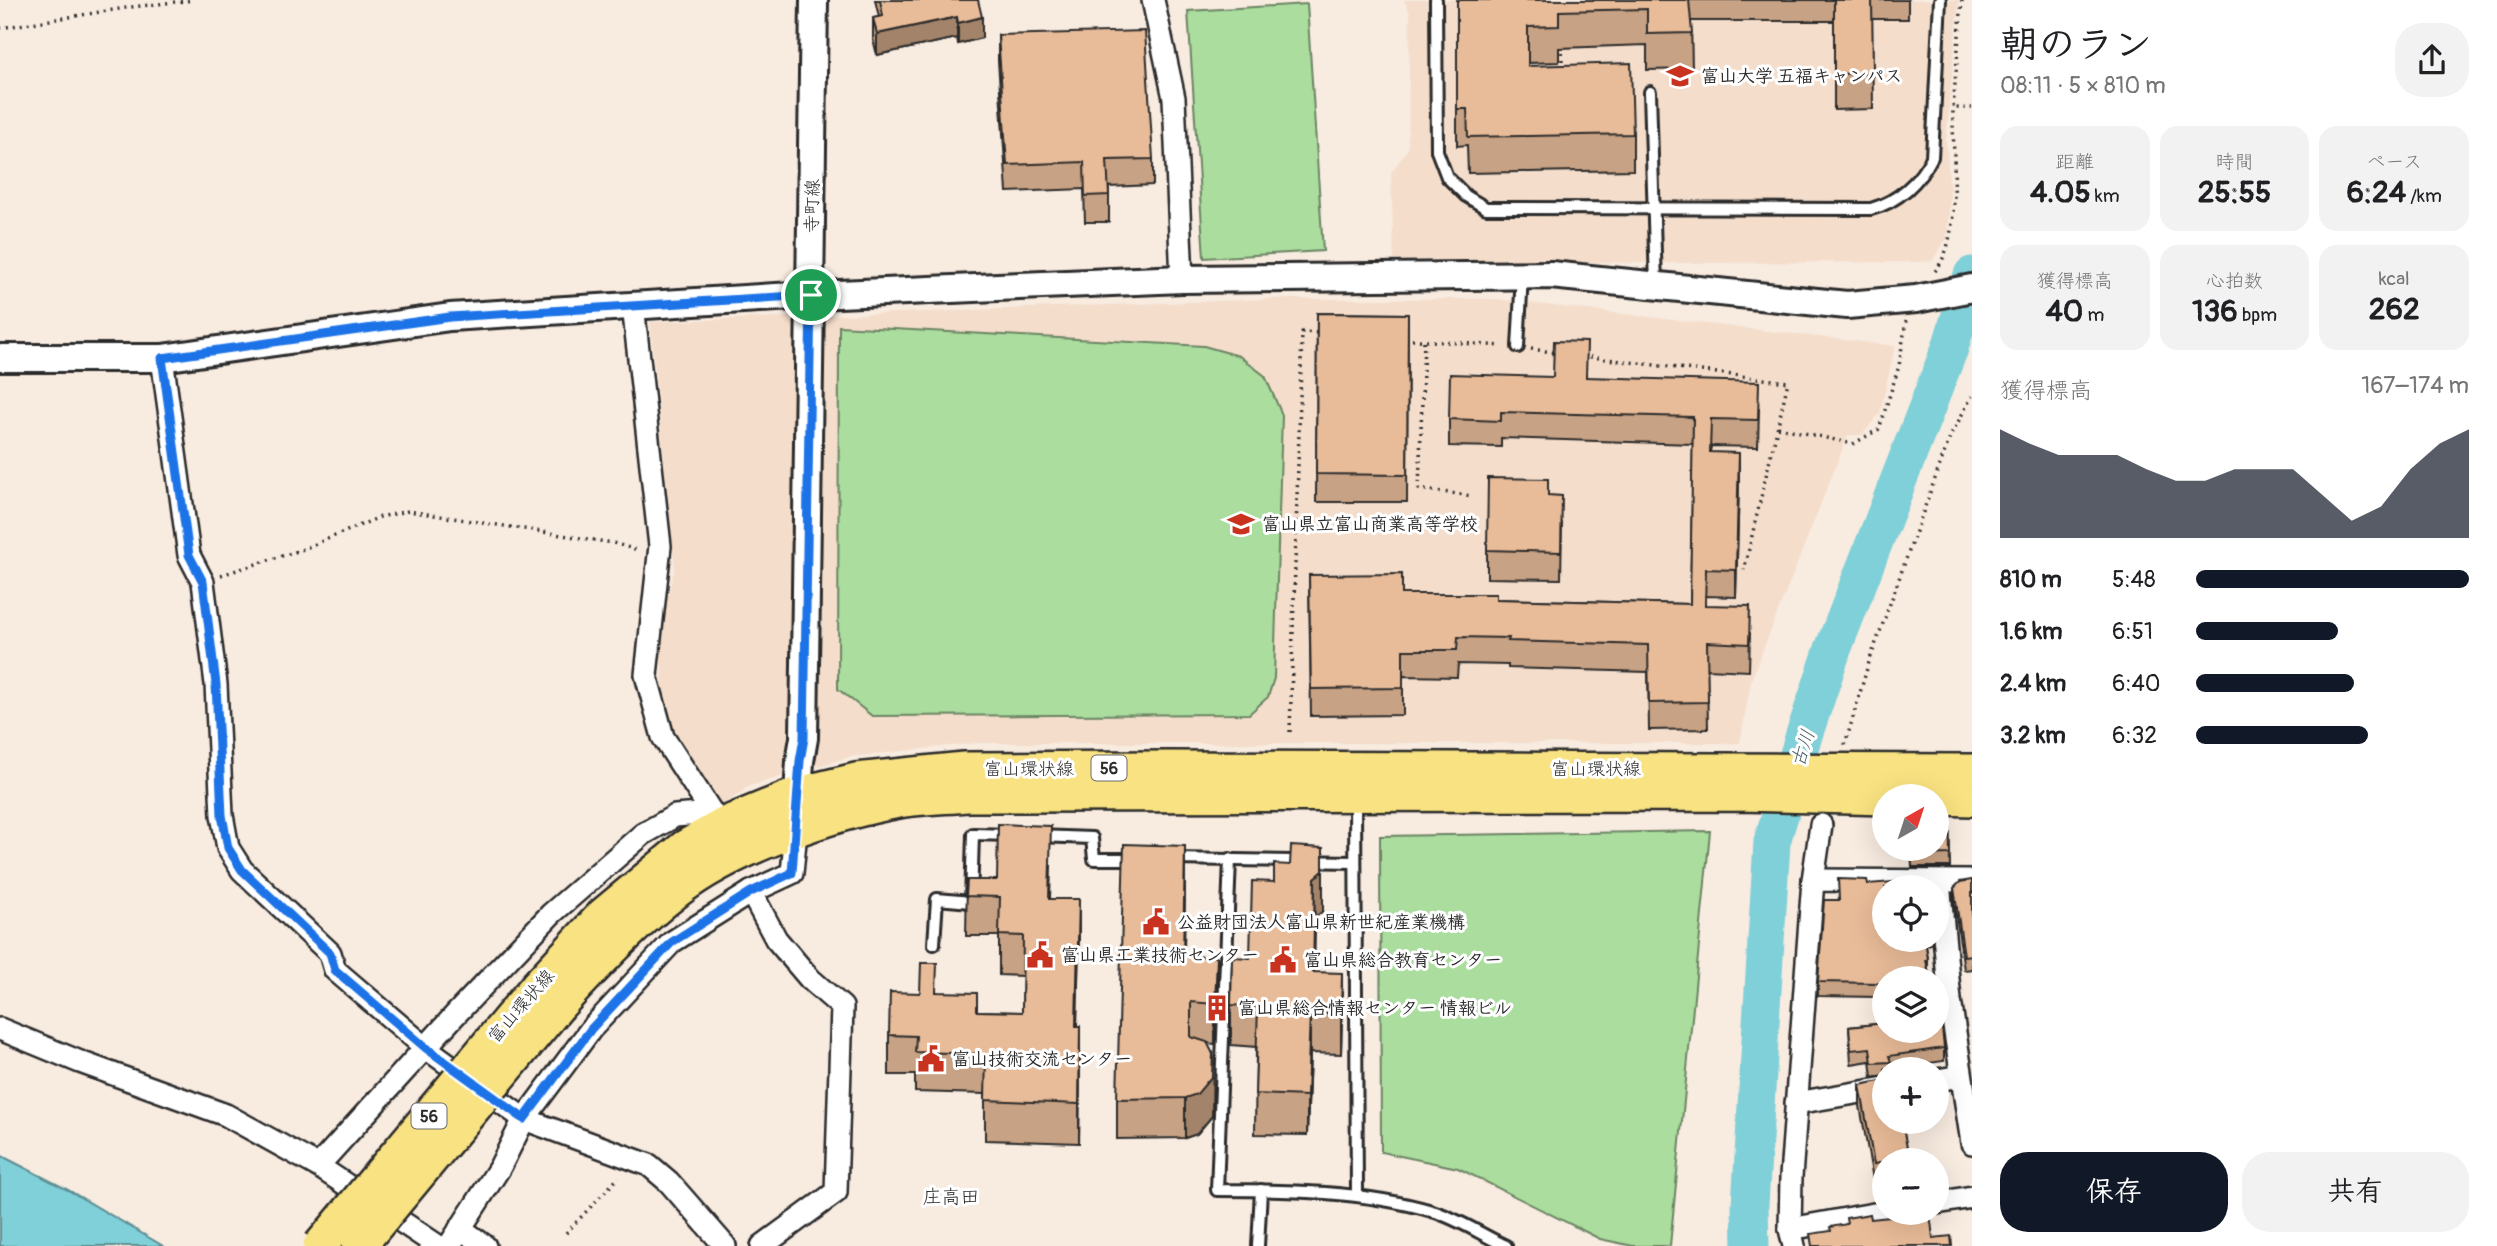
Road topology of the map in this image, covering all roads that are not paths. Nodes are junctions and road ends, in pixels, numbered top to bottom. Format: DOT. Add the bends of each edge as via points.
graph roads {
  1 [pos="814,0"];
  2 [pos="1153,0"];
  3 [pos="1436,0"];
  4 [pos="1940,0"];
  5 [pos="1650,92"];
  6 [pos="1654,209"];
  7 [pos="1522,275"];
  8 [pos="1182,279"];
  9 [pos="1656,285"];
  10 [pos="1972,288"];
  11 [pos="811,295"];
  12 [pos="633,305"];
  13 [pos="1518,348"];
  14 [pos="0,358"];
  15 [pos="162,358"];
  16 [pos="1972,771"];
  17 [pos="1746,782"];
  18 [pos="1828,785"];
  19 [pos="798,794"];
  20 [pos="1355,795"];
  21 [pos="1872,795"];
  22 [pos="1950,798"];
  23 [pos="1972,799"];
  24 [pos="796,831"];
  25 [pos="1149,859"];
  26 [pos="1162,859"];
  27 [pos="1230,859"];
  28 [pos="1355,862"];
  29 [pos="1813,880"];
  30 [pos="1872,881"];
  31 [pos="1972,881"];
  32 [pos="1949,882"];
  33 [pos="751,892"];
  34 [pos="934,944"];
  35 [pos="1946,952"];
  36 [pos="548,995"];
  37 [pos="0,1029"];
  38 [pos="426,1048"];
  39 [pos="1961,1076"];
  40 [pos="1949,1078"];
  41 [pos="1872,1090"];
  42 [pos="1796,1103"];
  43 [pos="524,1119"];
  44 [pos="1972,1143"];
  45 [pos="318,1166"];
  46 [pos="1261,1190"];
  47 [pos="1357,1196"];
  48 [pos="1972,1197"];
  49 [pos="1949,1201"];
  50 [pos="1872,1215"];
  51 [pos="454,1237"];
  52 [pos="1792,1237"];
  53 [pos="320,1246"];
  54 [pos="359,1246"];
  55 [pos="438,1246"];
  56 [pos="485,1246"];
  57 [pos="725,1246"];
  58 [pos="762,1246"];
  59 [pos="1258,1246"];
  60 [pos="1506,1246"];
  1 -- 11 [label="street, 寺町線"];
  2 -- 8 [label="street" via="1174,98"];
  3 -- 6 [label="lane" via="1437,151 1447,177 1466,197 1486,208"];
  4 -- 6 [label="lane" via="1932,157 1924,174 1901,194 1871,209"];
  5 -- 6 [label="lane"];
  6 -- 9 [label="lane"];
  7 -- 8 [label="street"];
  7 -- 9 [label="street"];
  7 -- 13 [label="lane"];
  8 -- 11 [label="street"];
  9 -- 10 [label="street" via="1911,308"];
  11 -- 12 [label="street"];
  11 -- 19 [label="street, 寺町線" via="804,738"];
  12 -- 15 [label="street" via="450,317"];
  12 -- 38 [label="street" via="660,556 646,675 663,737 712,813 675,816 642,834 551,914"];
  14 -- 15 [label="street"];
  15 -- 38 [label="street" via="189,555 203,582 228,848 242,870 330,953 335,970"];
  16 -- 18 [label="main road, 富山環状線 / 56"];
  17 -- 18 [label="main road, 富山環状線 / 56"];
  17 -- 19 [label="main road, 富山環状線 / 56" via="1168,768 964,769 856,780"];
  17 -- 20 [label="main road, 富山環状線 / 56"];
  18 -- 21 [label="main road, 富山環状線 / 56"];
  18 -- 29 [label="street"];
  19 -- 24 [label="street, 寺町線"];
  19 -- 36 [label="main road, 富山環状線 / 56" via="727,823 685,847 603,915"];
  20 -- 24 [label="main road, 富山環状線 / 56" via="968,795 900,801"];
  20 -- 28 [label="lane"];
  22 -- 23 [label="main road"];
  24 -- 33 [label="street" via="792,873"];
  24 -- 36 [label="main road, 富山環状線 / 56" via="747,849 680,888"];
  25 -- 34 [label="lane" via="1094,859 1092,838 973,834 971,902 937,899"];
  26 -- 27 [label="lane"];
  27 -- 28 [label="lane"];
  27 -- 46 [label="lane" via="1217,1191"];
  28 -- 47 [label="lane"];
  29 -- 30 [label="street"];
  29 -- 42 [label="street"];
  31 -- 32 [label="street"];
  33 -- 43 [label="street" via="672,942 591,1029"];
  33 -- 58 [label="street" via="776,939 842,1007 836,1192"];
  35 -- 39 [label="street"];
  36 -- 53 [label="main road, 富山環状線 / 56, bridge"];
  36 -- 54 [label="main road, 富山環状線 / 56, bridge"];
  37 -- 45 [label="street" via="226,1115"];
  38 -- 43 [label="street"];
  38 -- 45 [label="street"];
  39 -- 40 [label="street"];
  39 -- 44 [label="street"];
  41 -- 42 [label="street"];
  42 -- 52 [label="street"];
  43 -- 51 [label="street" via="500,1167"];
  43 -- 57 [label="street" via="649,1165"];
  45 -- 55 [label="street"];
  46 -- 47 [label="lane"];
  46 -- 59 [label="lane"];
  47 -- 60 [label="lane" via="1434,1211"];
  48 -- 49 [label="street"];
  50 -- 52 [label="street"];
  51 -- 56 [label="street"];
}
